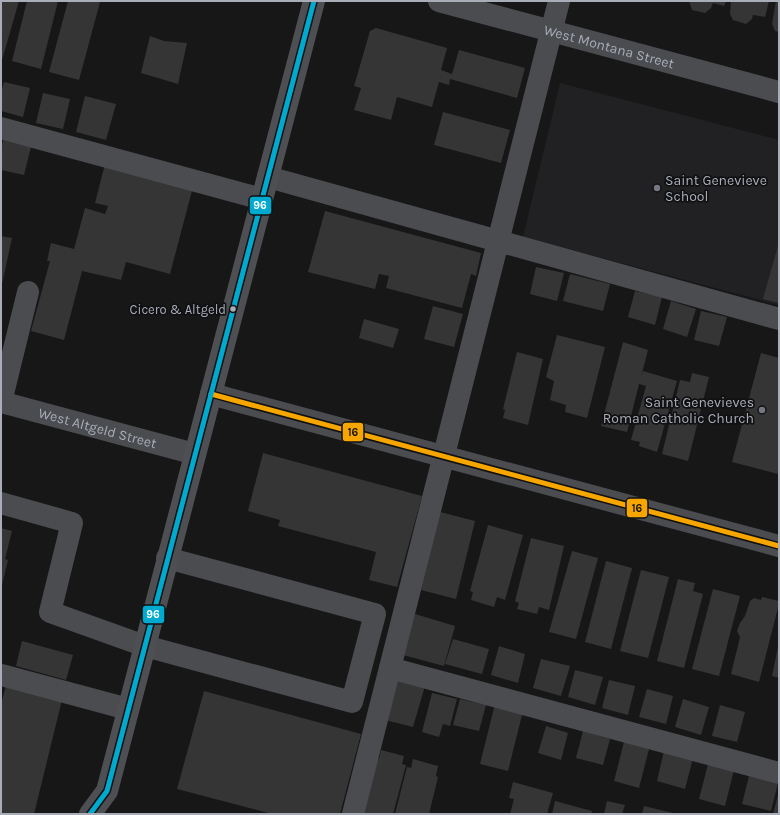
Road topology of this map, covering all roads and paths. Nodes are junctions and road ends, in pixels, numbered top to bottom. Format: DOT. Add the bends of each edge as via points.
graph roads {
  1 [pos="314,1"];
  2 [pos="439,1"];
  3 [pos="559,1"];
  4 [pos="552,31"];
  5 [pos="779,92"];
  6 [pos="1,128"];
  7 [pos="268,177"];
  8 [pos="262,199"];
  9 [pos="498,242"];
  10 [pos="28,292"];
  11 [pos="779,319"];
  12 [pos="211,394"];
  13 [pos="1,402"];
  14 [pos="195,454"];
  15 [pos="444,457"];
  16 [pos="1,503"];
  17 [pos="779,546"];
  18 [pos="168,558"];
  19 [pos="145,646"];
  20 [pos="390,668"];
  21 [pos="1,674"];
  22 [pos="128,709"];
  23 [pos="779,773"];
  24 [pos="107,791"];
  25 [pos="90,814"];
  26 [pos="110,814"];
  27 [pos="352,814"];
  1 -- 7 [label="main road"];
  2 -- 4 [label="street, West Montana Street"];
  3 -- 4 [label="street"];
  4 -- 5 [label="street, West Montana Street"];
  4 -- 9 [label="street"];
  6 -- 8 [label="street"];
  7 -- 8 [label="main road"];
  7 -- 9 [label="street"];
  8 -- 12 [label="main road"];
  9 -- 11 [label="street"];
  9 -- 15 [label="street"];
  10 -- 13 [label="street"];
  12 -- 14 [label="main road"];
  12 -- 15 [label="street"];
  13 -- 14 [label="street, West Altgeld Street"];
  14 -- 18 [label="main road"];
  15 -- 17 [label="street"];
  15 -- 20 [label="street"];
  16 -- 19 [label="street" via="72,523 50,612"];
  18 -- 19 [label="main road"];
  18 -- 19 [label="street" via="375,614 374,622 352,702"];
  19 -- 22 [label="main road"];
  20 -- 23 [label="street"];
  20 -- 27 [label="street"];
  21 -- 22 [label="street"];
  22 -- 24 [label="main road"];
  24 -- 25 [label="main road"];
  24 -- 26 [label="main road"];
}
